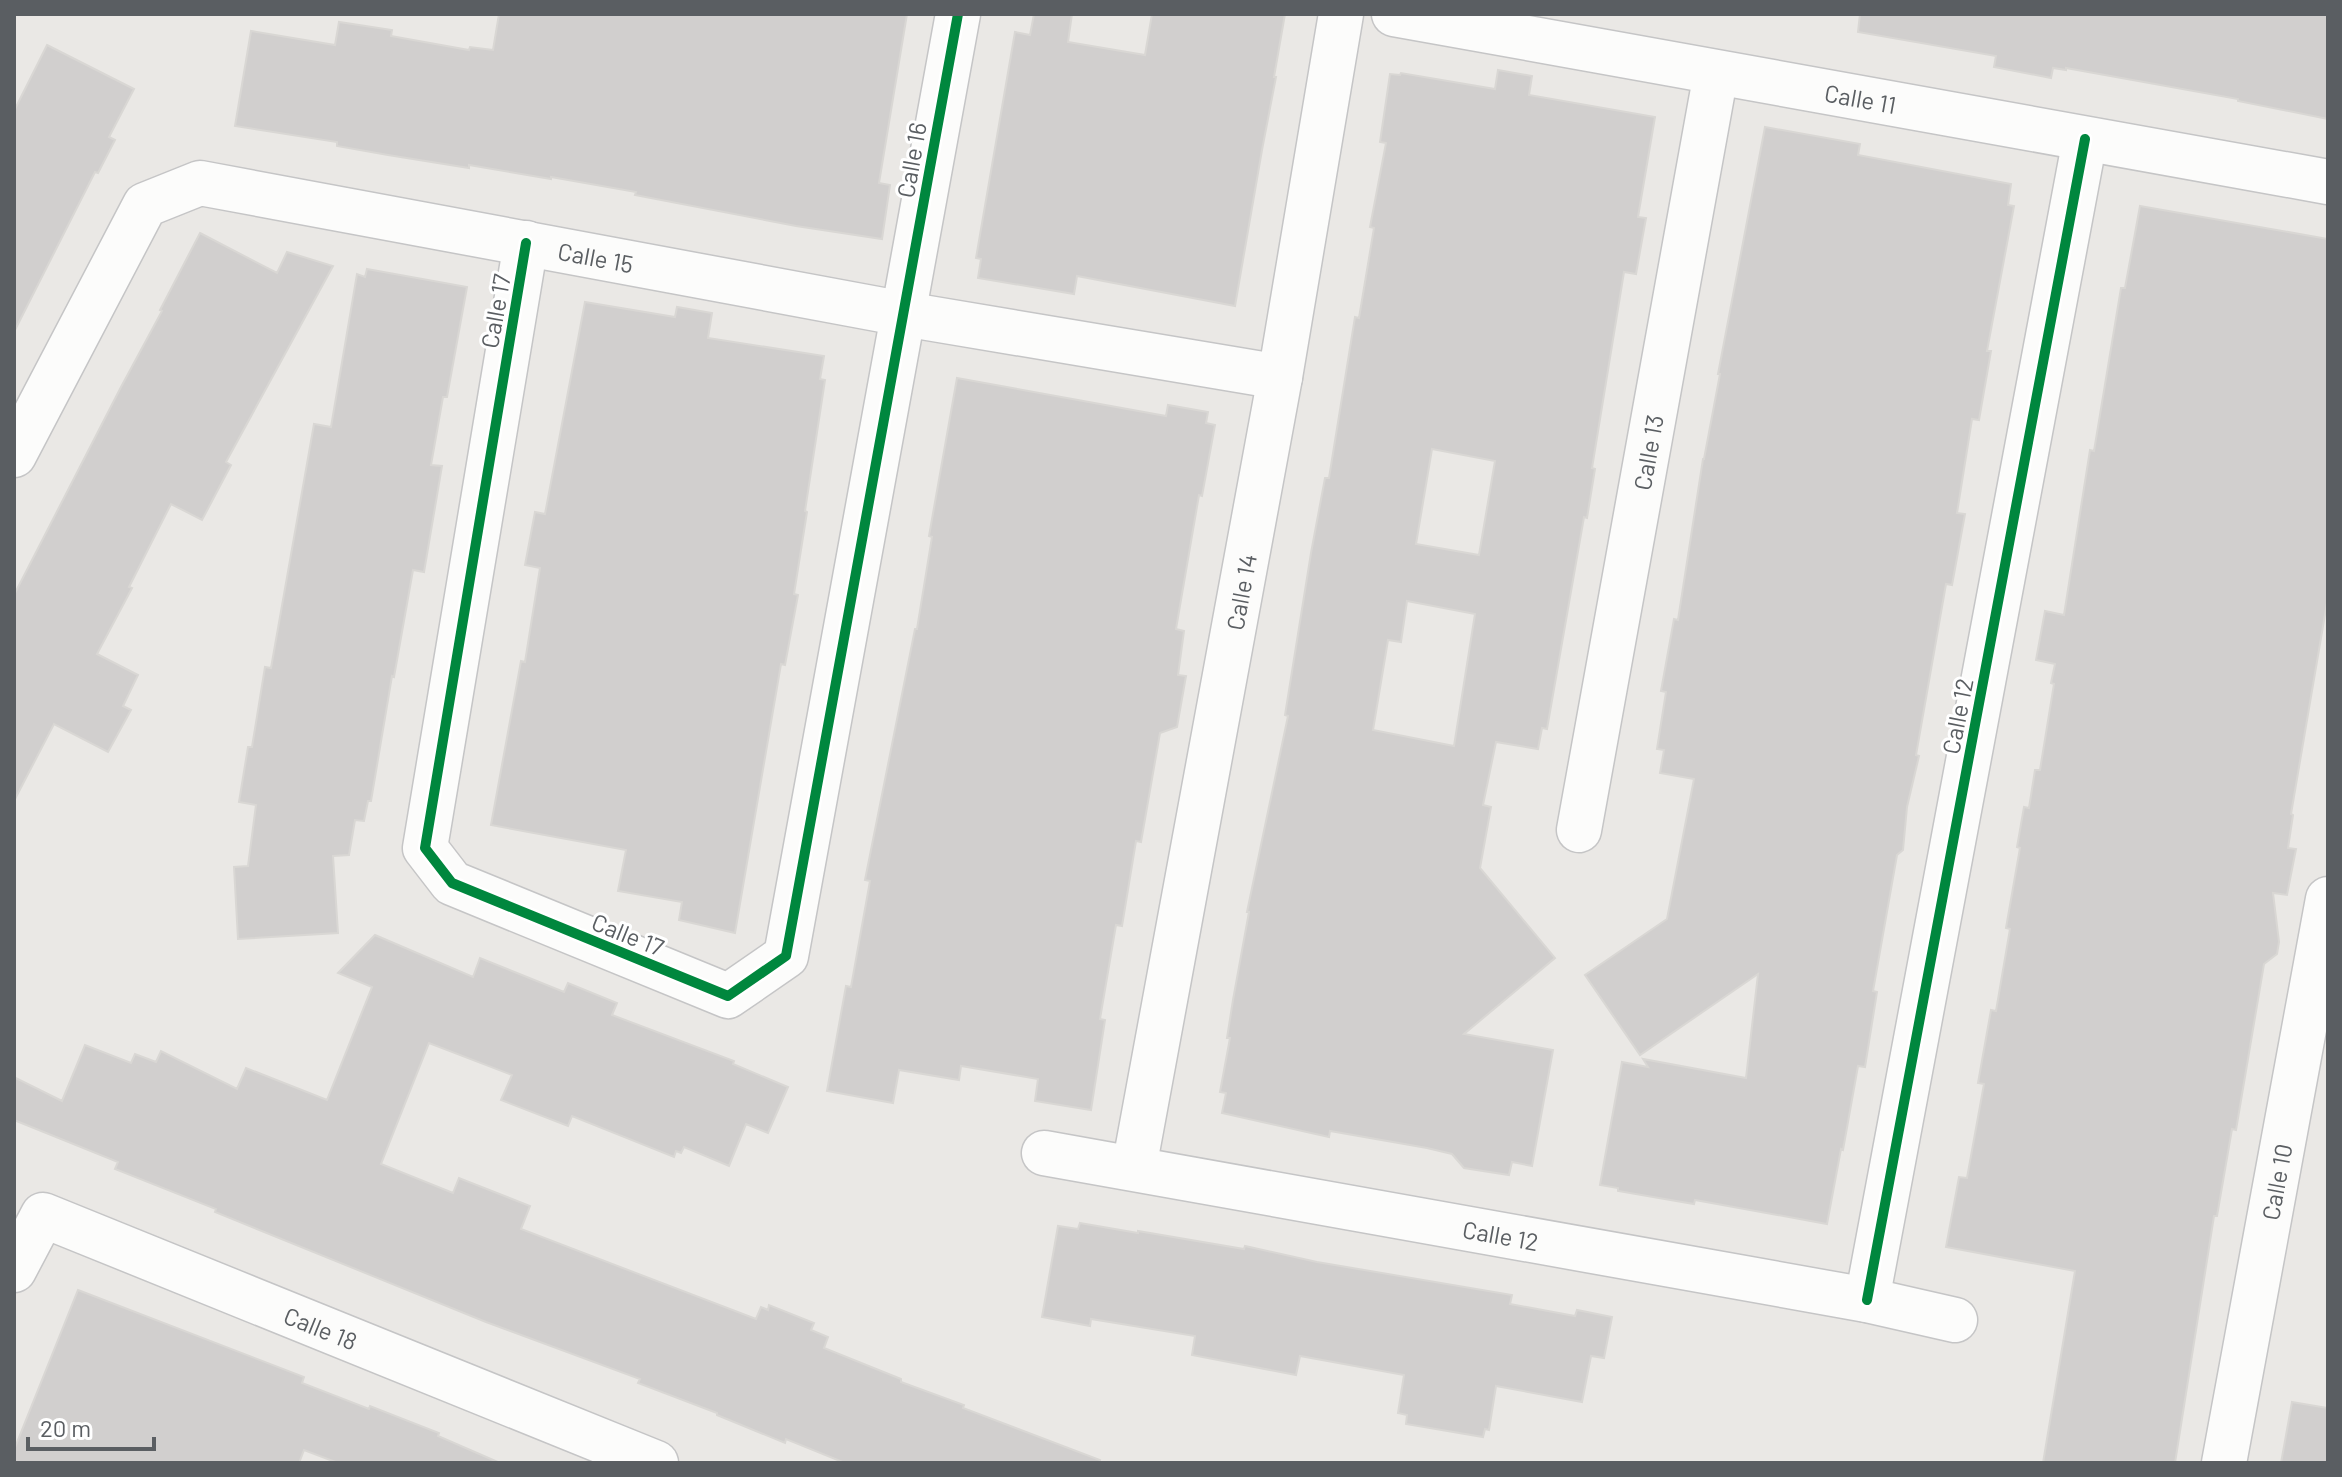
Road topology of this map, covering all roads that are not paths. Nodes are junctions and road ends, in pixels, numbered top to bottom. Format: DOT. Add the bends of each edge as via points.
graph roads {
  1 [pos="958,14"];
  2 [pos="1341,14"];
  3 [pos="1394,14"];
  4 [pos="1716,73"];
  5 [pos="2085,139"];
  6 [pos="2328,182"];
  7 [pos="526,243"];
  8 [pos="904,314"];
  9 [pos="1280,377"];
  10 [pos="14,455"];
  11 [pos="1579,830"];
  12 [pos="2328,899"];
  13 [pos="1044,1153"];
  14 [pos="1134,1168"];
  15 [pos="14,1270"];
  16 [pos="1867,1300"];
  17 [pos="1955,1320"];
  18 [pos="656,1463"];
  19 [pos="2224,1463"];
  1 -- 8 [label="street, Calle 16"];
  2 -- 9 [label="street, Calle 14"];
  3 -- 4 [label="street, Calle 11"];
  4 -- 5 [label="street, Calle 11"];
  4 -- 11 [label="street, Calle 13"];
  5 -- 6 [label="street, Calle 11"];
  5 -- 16 [label="street, Calle 12"];
  7 -- 8 [label="street, Calle 15"];
  7 -- 8 [label="street, Calle 17" via="425,848 452,883 728,996 786,956"];
  7 -- 10 [label="street, Calle 15" via="200,183 145,205"];
  8 -- 9 [label="street, Calle 15"];
  9 -- 14 [label="street, Calle 14"];
  12 -- 19 [label="street, Calle 10"];
  13 -- 14 [label="street, Calle 12"];
  14 -- 16 [label="street, Calle 12"];
  15 -- 18 [label="street, Calle 18" via="43,1215"];
  16 -- 17 [label="street, Calle 12"];
}
